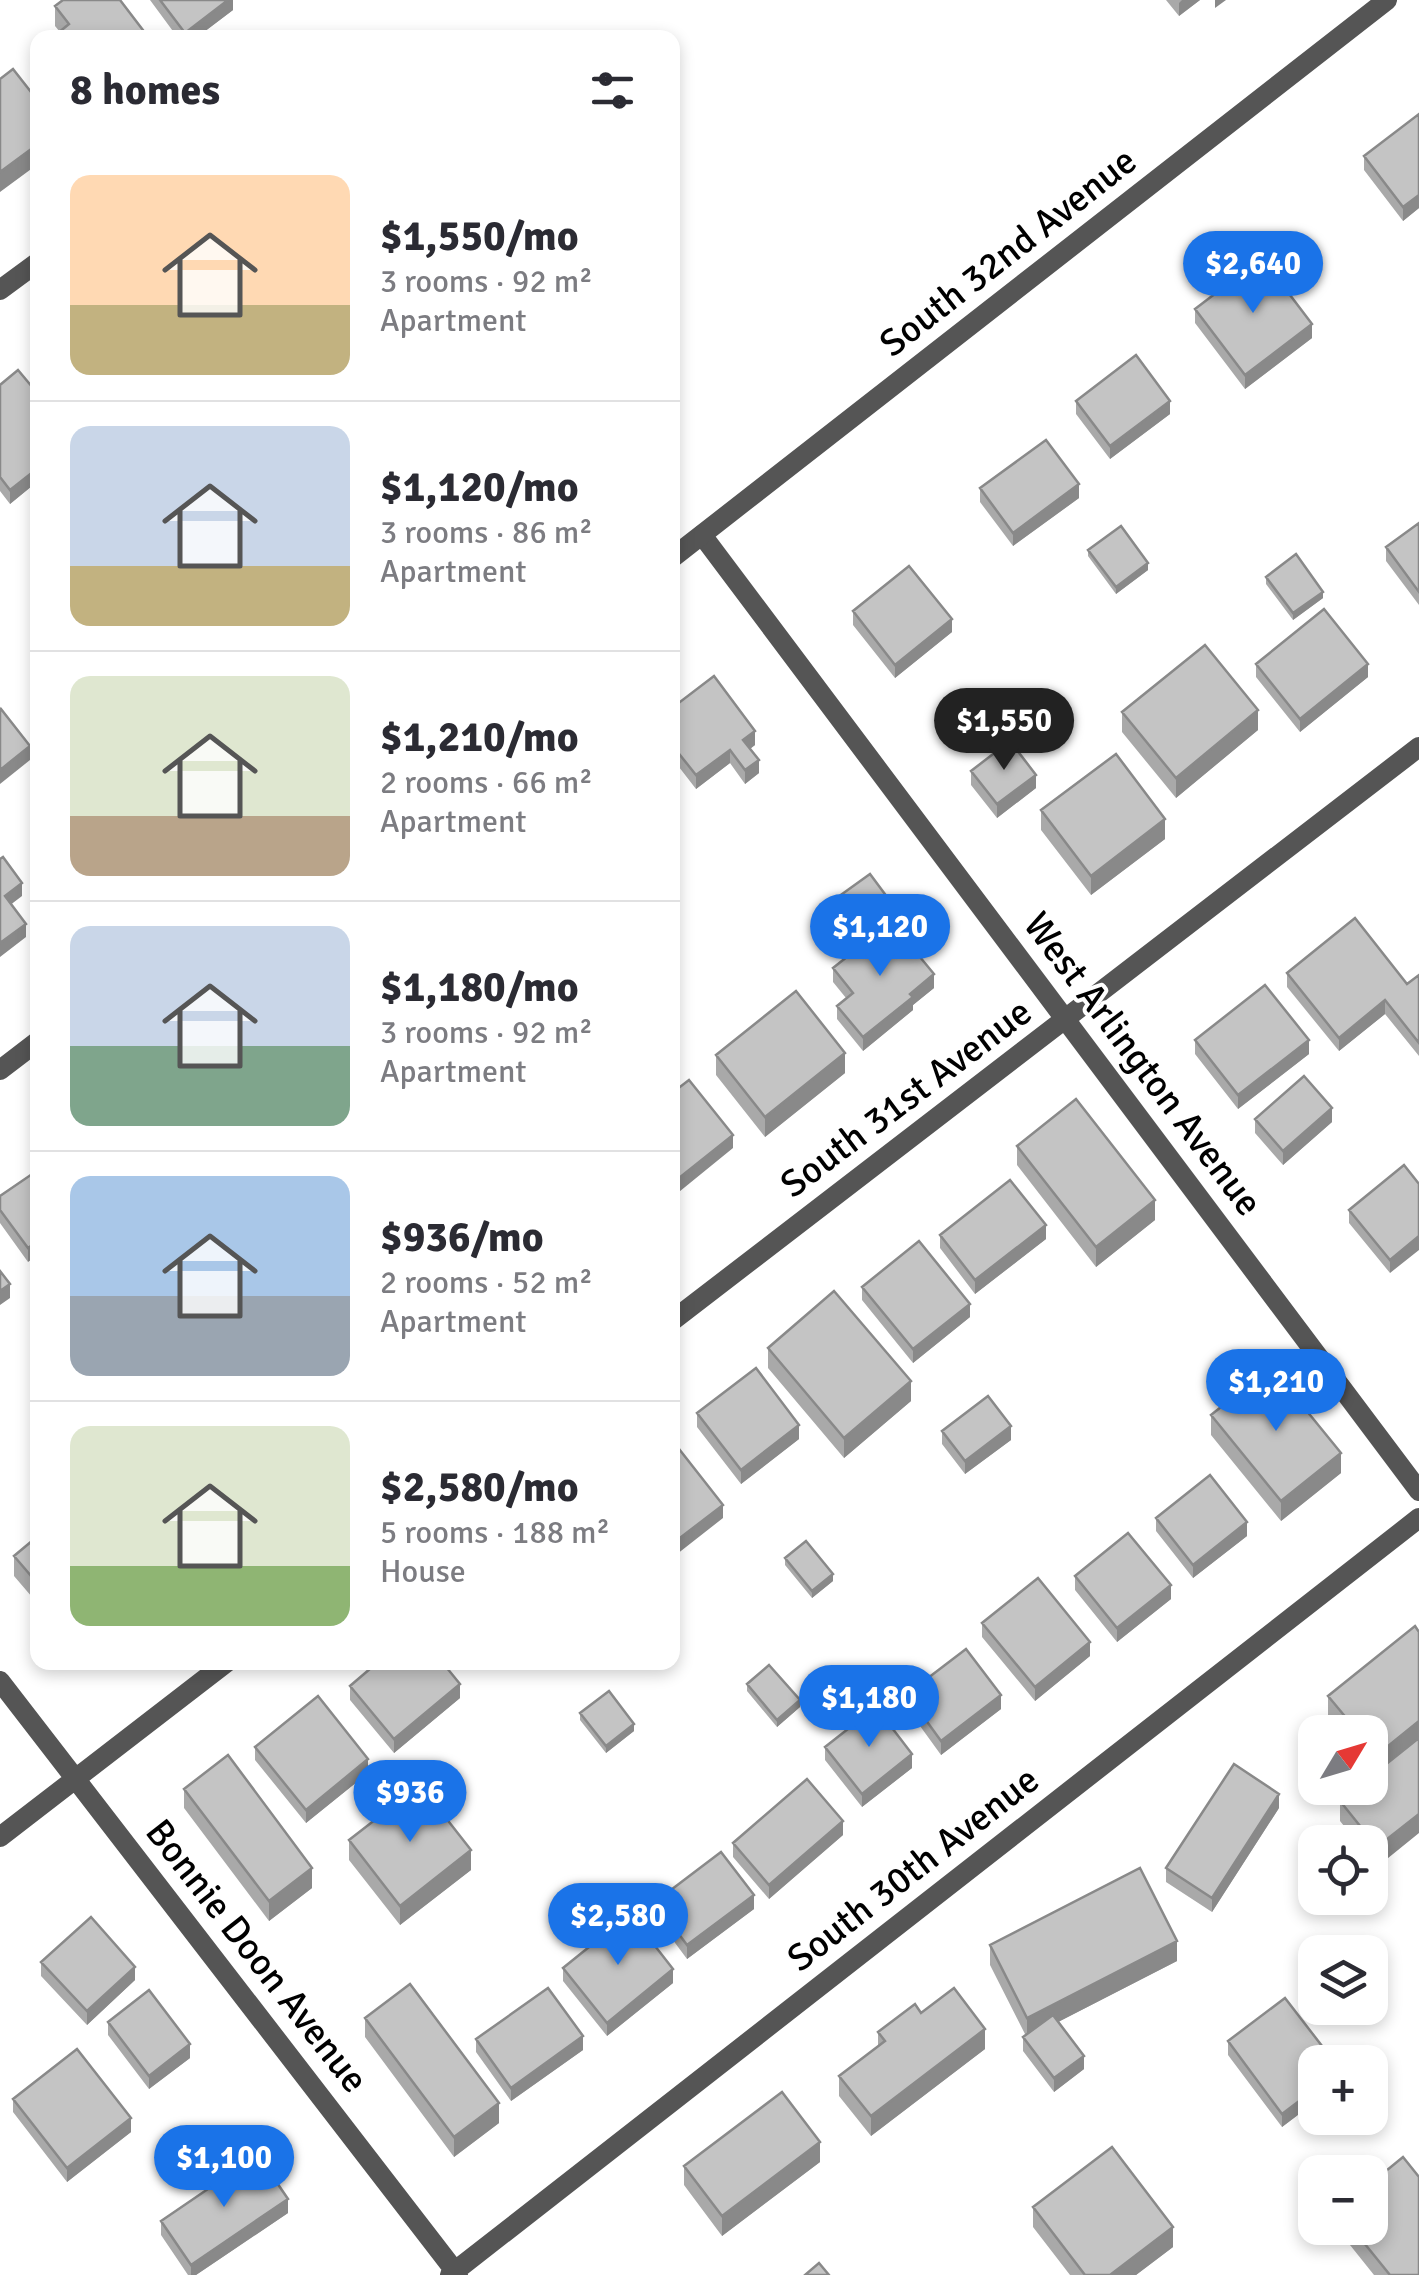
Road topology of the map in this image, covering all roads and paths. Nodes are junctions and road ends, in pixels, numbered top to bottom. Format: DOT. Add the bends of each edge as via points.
graph roads {
  1 [pos="1383,1"];
  2 [pos="30,268"];
  3 [pos="0,290"];
  4 [pos="702,536"];
  5 [pos="680,552"];
  6 [pos="1419,748"];
  7 [pos="1066,1019"];
  8 [pos="30,1047"];
  9 [pos="0,1070"];
  10 [pos="680,1314"];
  11 [pos="1419,1491"];
  12 [pos="1419,1518"];
  13 [pos="216,1670"];
  14 [pos="0,1680"];
  15 [pos="76,1778"];
  16 [pos="0,1837"];
  17 [pos="454,2274"];
  1 -- 4 [label="street, South 32nd Avenue"];
  2 -- 3 [label="street"];
  4 -- 5 [label="street, South 32nd Avenue"];
  4 -- 7 [label="street, West Arlington Avenue"];
  6 -- 7 [label="street, South 31st Avenue"];
  7 -- 10 [label="street, South 31st Avenue"];
  7 -- 11 [label="street, West Arlington Avenue"];
  8 -- 9 [label="street"];
  12 -- 17 [label="street, South 30th Avenue"];
  13 -- 15 [label="street"];
  14 -- 15 [label="street, Bonnie Doon Avenue"];
  15 -- 16 [label="street"];
  15 -- 17 [label="street, Bonnie Doon Avenue"];
}
